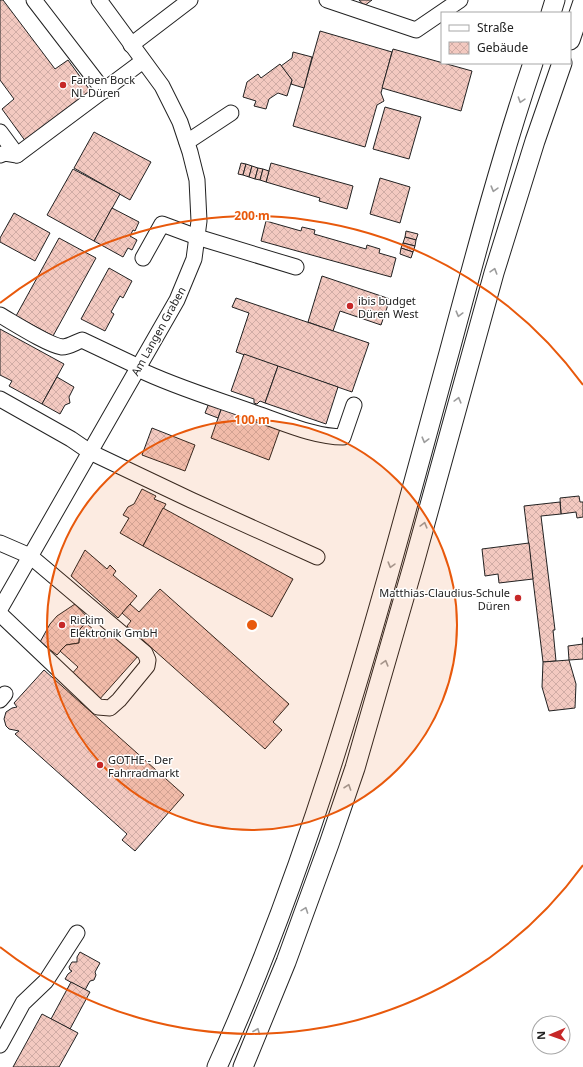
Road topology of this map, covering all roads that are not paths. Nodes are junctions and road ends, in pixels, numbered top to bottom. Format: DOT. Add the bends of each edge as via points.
graph roads {
  1 [pos="99,0"];
  2 [pos="190,0"];
  3 [pos="327,0"];
  4 [pos="460,0"];
  5 [pos="555,0"];
  6 [pos="583,2"];
  7 [pos="41,3"];
  8 [pos="442,12"];
  9 [pos="551,12"];
  10 [pos="441,13"];
  11 [pos="571,37"];
  12 [pos="131,45"];
  13 [pos="143,61"];
  14 [pos="533,64"];
  15 [pos="562,64"];
  16 [pos="104,91"];
  17 [pos="231,113"];
  18 [pos="0,132"];
  19 [pos="187,142"];
  20 [pos="0,155"];
  21 [pos="17,155"];
  22 [pos="197,237"];
  23 [pos="143,258"];
  24 [pos="296,267"];
  25 [pos="0,315"];
  26 [pos="138,368"];
  27 [pos="0,399"];
  28 [pos="354,405"];
  29 [pos="90,452"];
  30 [pos="0,543"];
  31 [pos="30,556"];
  32 [pos="317,557"];
  33 [pos="0,609"];
  34 [pos="0,614"];
  35 [pos="77,933"];
  36 [pos="0,1045"];
  37 [pos="217,1067"];
  38 [pos="242,1067"];
  1 -- 12 [label="street, Am Langen Graben"];
  2 -- 12 [label="street"];
  3 -- 10 [label="street" via="416,30"];
  4 -- 8 [label="street"];
  5 -- 9 [label="main road"];
  6 -- 11 [label="main road"];
  7 -- 16 [label="street"];
  12 -- 13 [label="street, Am Langen Graben"];
  13 -- 16 [label="street"];
  13 -- 19 [label="street, Am Langen Graben" via="162,86"];
  14 -- 37 [label="main road, one-way" via="505,151 334,761 267,950"];
  38 -- 15 [label="main road, one-way" via="286,962 355,768 494,273"];
  16 -- 21 [label="street"];
  17 -- 19 [label="street"];
  18 -- 21 [label="street"];
  19 -- 22 [label="street, Am Langen Graben" via="197,180"];
  20 -- 21 [label="street"];
  22 -- 23 [label="street" via="162,224"];
  22 -- 24 [label="street"];
  22 -- 26 [label="street, Am Langen Graben" via="194,259 177,300"];
  25 -- 26 [label="street" via="52,343 68,346 82,340"];
  26 -- 28 [label="street" via="225,402 333,437 343,437"];
  26 -- 29 [label="street, Am Langen Graben"];
  27 -- 29 [label="street"];
  29 -- 31 [label="street, Am Langen Graben"];
  29 -- 32 [label="street"];
  30 -- 31 [label="street"];
  31 -- 33 [label="street, Am Langen Graben"];
  31 -- 34 [label="street" via="145,653 148,666 110,708 98,707"];
  35 -- 36 [label="street" via="46,981 23,1003"];
}
